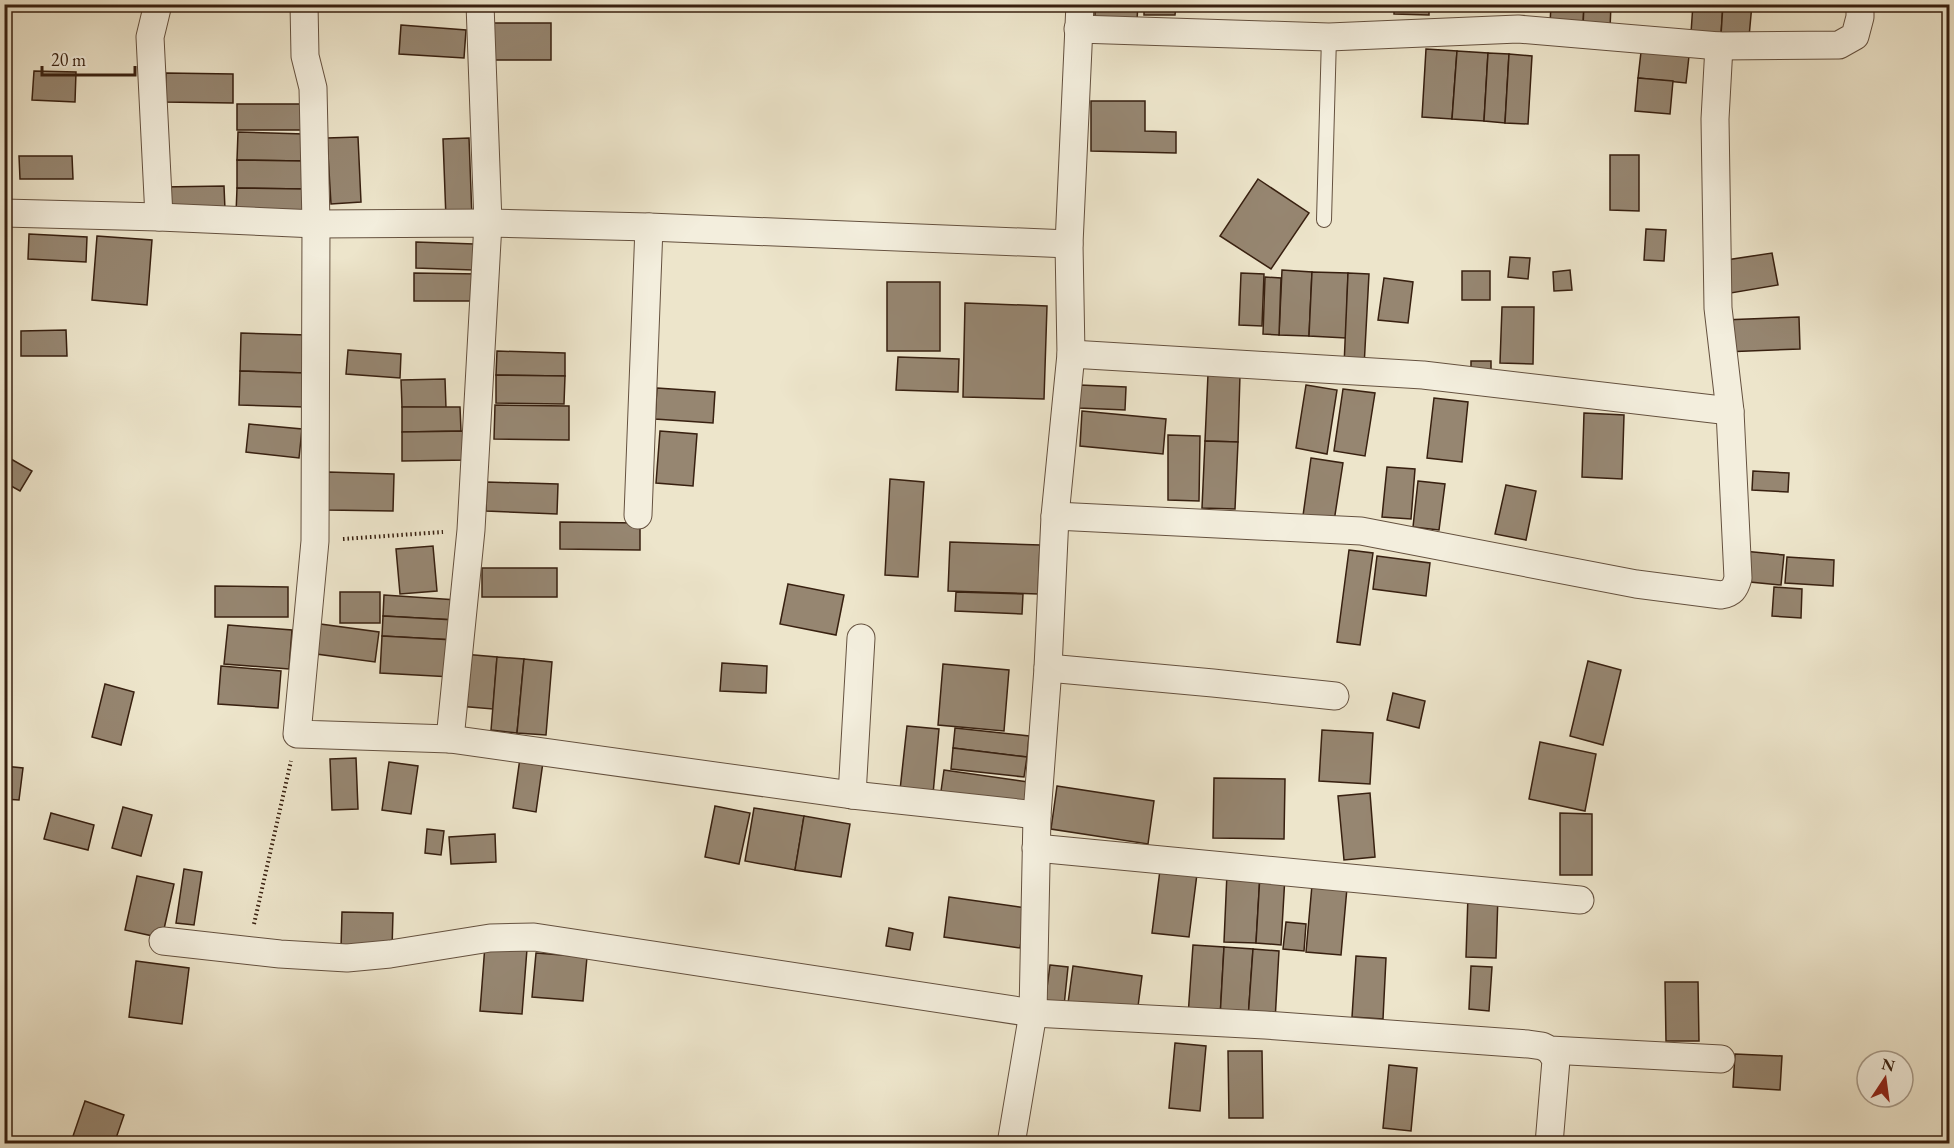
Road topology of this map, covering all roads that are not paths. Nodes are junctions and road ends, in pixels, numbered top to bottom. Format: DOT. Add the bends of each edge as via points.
graph roads {
  1 [pos="158,4"];
  2 [pos="304,4"];
  3 [pos="480,4"];
  4 [pos="1860,4"];
  5 [pos="1079,17"];
  6 [pos="1518,17"];
  7 [pos="1329,37"];
  8 [pos="1719,46"];
  9 [pos="4,213"];
  10 [pos="159,217"];
  11 [pos="1324,220"];
  12 [pos="488,223"];
  13 [pos="316,224"];
  14 [pos="649,227"];
  15 [pos="1069,244"];
  16 [pos="1071,354"];
  17 [pos="1730,411"];
  18 [pos="638,515"];
  19 [pos="1054,516"];
  20 [pos="861,638"];
  21 [pos="1048,668"];
  22 [pos="1335,696"];
  23 [pos="450,739"];
  24 [pos="852,795"];
  25 [pos="1037,815"];
  26 [pos="1036,848"];
  27 [pos="1580,900"];
  28 [pos="163,941"];
  29 [pos="1033,1013"];
  30 [pos="1550,1050"];
  31 [pos="1721,1059"];
  32 [pos="1011,1143"];
  33 [pos="1549,1143"];
  1 -- 10 [label="street" via="150,37"];
  2 -- 13 [label="street" via="305,56 313,88"];
  3 -- 12 [label="street"];
  4 -- 8 [label="street" via="1855,36 1839,45"];
  5 -- 7 [label="street"];
  5 -- 15 [label="street"];
  6 -- 7 [label="street"];
  6 -- 8 [label="street"];
  7 -- 11 [label="lane"];
  8 -- 17 [label="street" via="1715,119 1718,308"];
  9 -- 10 [label="street"];
  10 -- 13 [label="street"];
  12 -- 13 [label="street"];
  12 -- 14 [label="street"];
  12 -- 23 [label="street" via="471,530"];
  13 -- 23 [label="street" via="315,541 297,734"];
  14 -- 15 [label="street"];
  14 -- 18 [label="street"];
  15 -- 16 [label="street"];
  16 -- 17 [label="street" via="1424,375"];
  16 -- 19 [label="street"];
  17 -- 19 [label="street" via="1738,579 1735,589 1728,594 1636,584 1361,531"];
  19 -- 21 [label="street"];
  20 -- 24 [label="street"];
  21 -- 22 [label="street"];
  21 -- 25 [label="street"];
  23 -- 24 [label="street"];
  24 -- 25 [label="street"];
  25 -- 26 [label="street"];
  26 -- 27 [label="street"];
  26 -- 29 [label="street"];
  28 -- 29 [label="street" via="347,958 490,938 534,937"];
  29 -- 30 [label="street" via="1265,1024 1528,1044"];
  29 -- 32 [label="street"];
  30 -- 31 [label="street"];
  30 -- 33 [label="street" via="1556,1060"];
}
